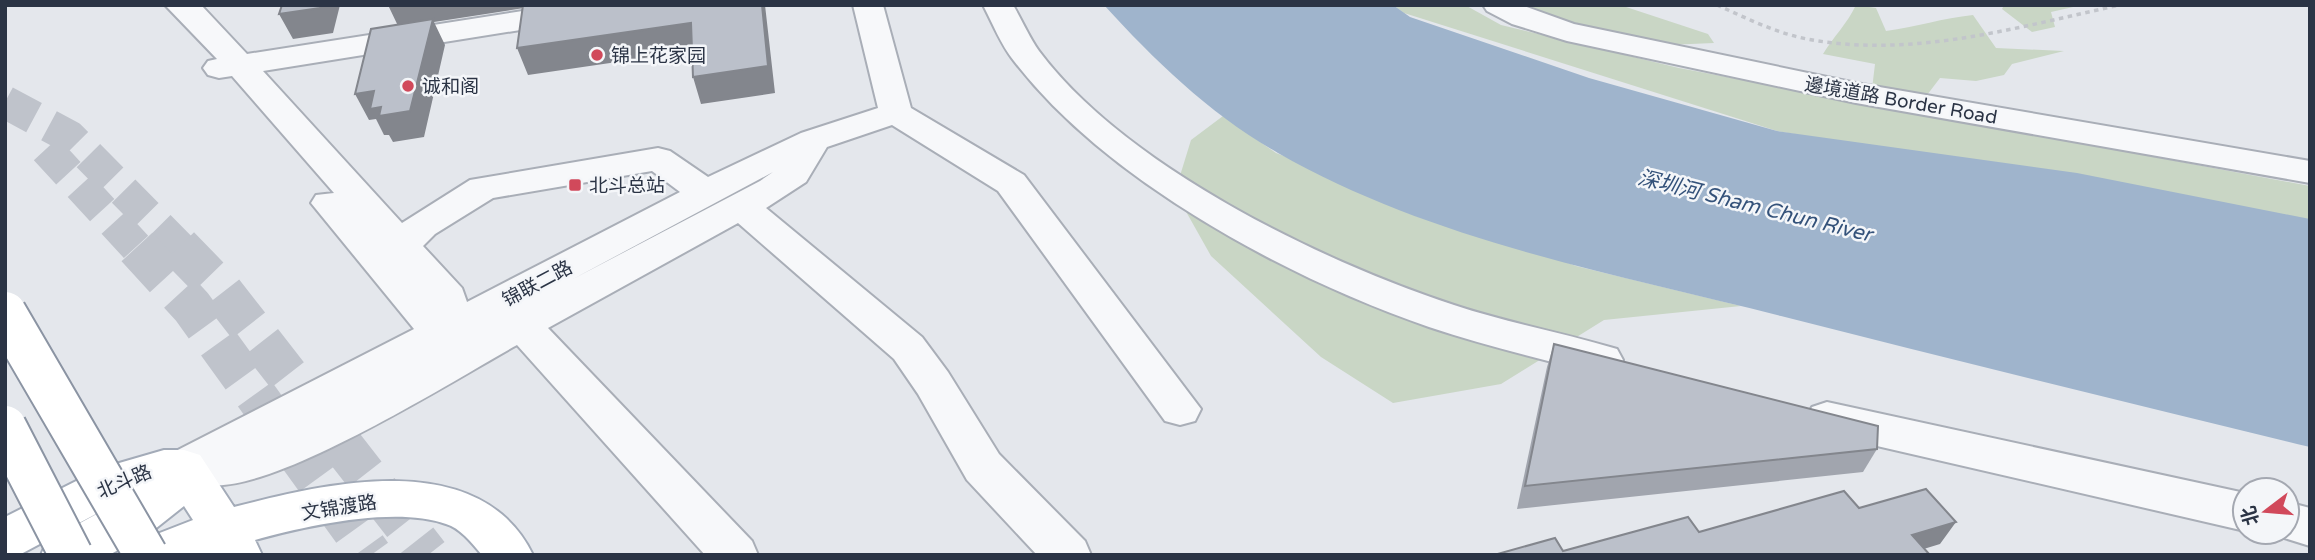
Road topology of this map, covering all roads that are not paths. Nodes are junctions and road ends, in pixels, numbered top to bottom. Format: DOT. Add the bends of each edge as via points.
graph roads {
  1 [pos="160,5"];
  2 [pos="180,5"];
  3 [pos="620,5"];
  4 [pos="868,5"];
  5 [pos="998,5"];
  6 [pos="1498,5"];
  7 [pos="226,66"];
  8 [pos="896,113"];
  9 [pos="2310,172"];
  10 [pos="723,200"];
  11 [pos="393,257"];
  12 [pos="5,313"];
  13 [pos="521,324"];
  14 [pos="442,334"];
  15 [pos="1640,370"];
  16 [pos="1787,408"];
  17 [pos="1180,409"];
  18 [pos="5,426"];
  19 [pos="184,468"];
  20 [pos="2231,509"];
  21 [pos="5,540"];
  22 [pos="231,542"];
  23 [pos="64,555"];
  24 [pos="71,555"];
  25 [pos="146,555"];
  26 [pos="156,555"];
  27 [pos="510,555"];
  28 [pos="735,555"];
  29 [pos="1068,555"];
  1 -- 7 [label="street"];
  2 -- 7 [label="street" via="192,13"];
  3 -- 7 [label="street"];
  4 -- 8 [label="street"];
  5 -- 15 [label="street" via="1039,71 1087,120 1150,170 1232,220 1318,266 1420,308"];
  6 -- 9 [label="street, 邊境道路 Border Road" via="1567,32 1843,90"];
  7 -- 11 [label="street"];
  8 -- 10 [label="street" via="813,140 794,174"];
  8 -- 17 [label="street" via="1011,183"];
  10 -- 11 [label="street" via="658,159 482,188 422,225"];
  10 -- 13 [label="street"];
  10 -- 14 [label="street, 锦联二路"];
  10 -- 29 [label="street" via="908,348 983,467"];
  11 -- 14 [label="street"];
  12 -- 25 [label="main road, bridge"];
  13 -- 19 [label="street" via="283,453 236,468"];
  13 -- 28 [label="street"];
  14 -- 19 [label="street, 锦联二路"];
  16 -- 20 [label="street"];
  18 -- 24 [label="main road, bridge"];
  19 -- 21 [label="main road, 北斗路" via="169,465 135,472"];
  19 -- 22 [label="main road"];
  19 -- 23 [label="main road, 北斗路" via="181,481 154,506"];
  22 -- 26 [label="main road, 文锦渡路" via="200,535"];
  22 -- 27 [label="main road, 文锦渡路" via="360,502 395,498 459,509"];
}
